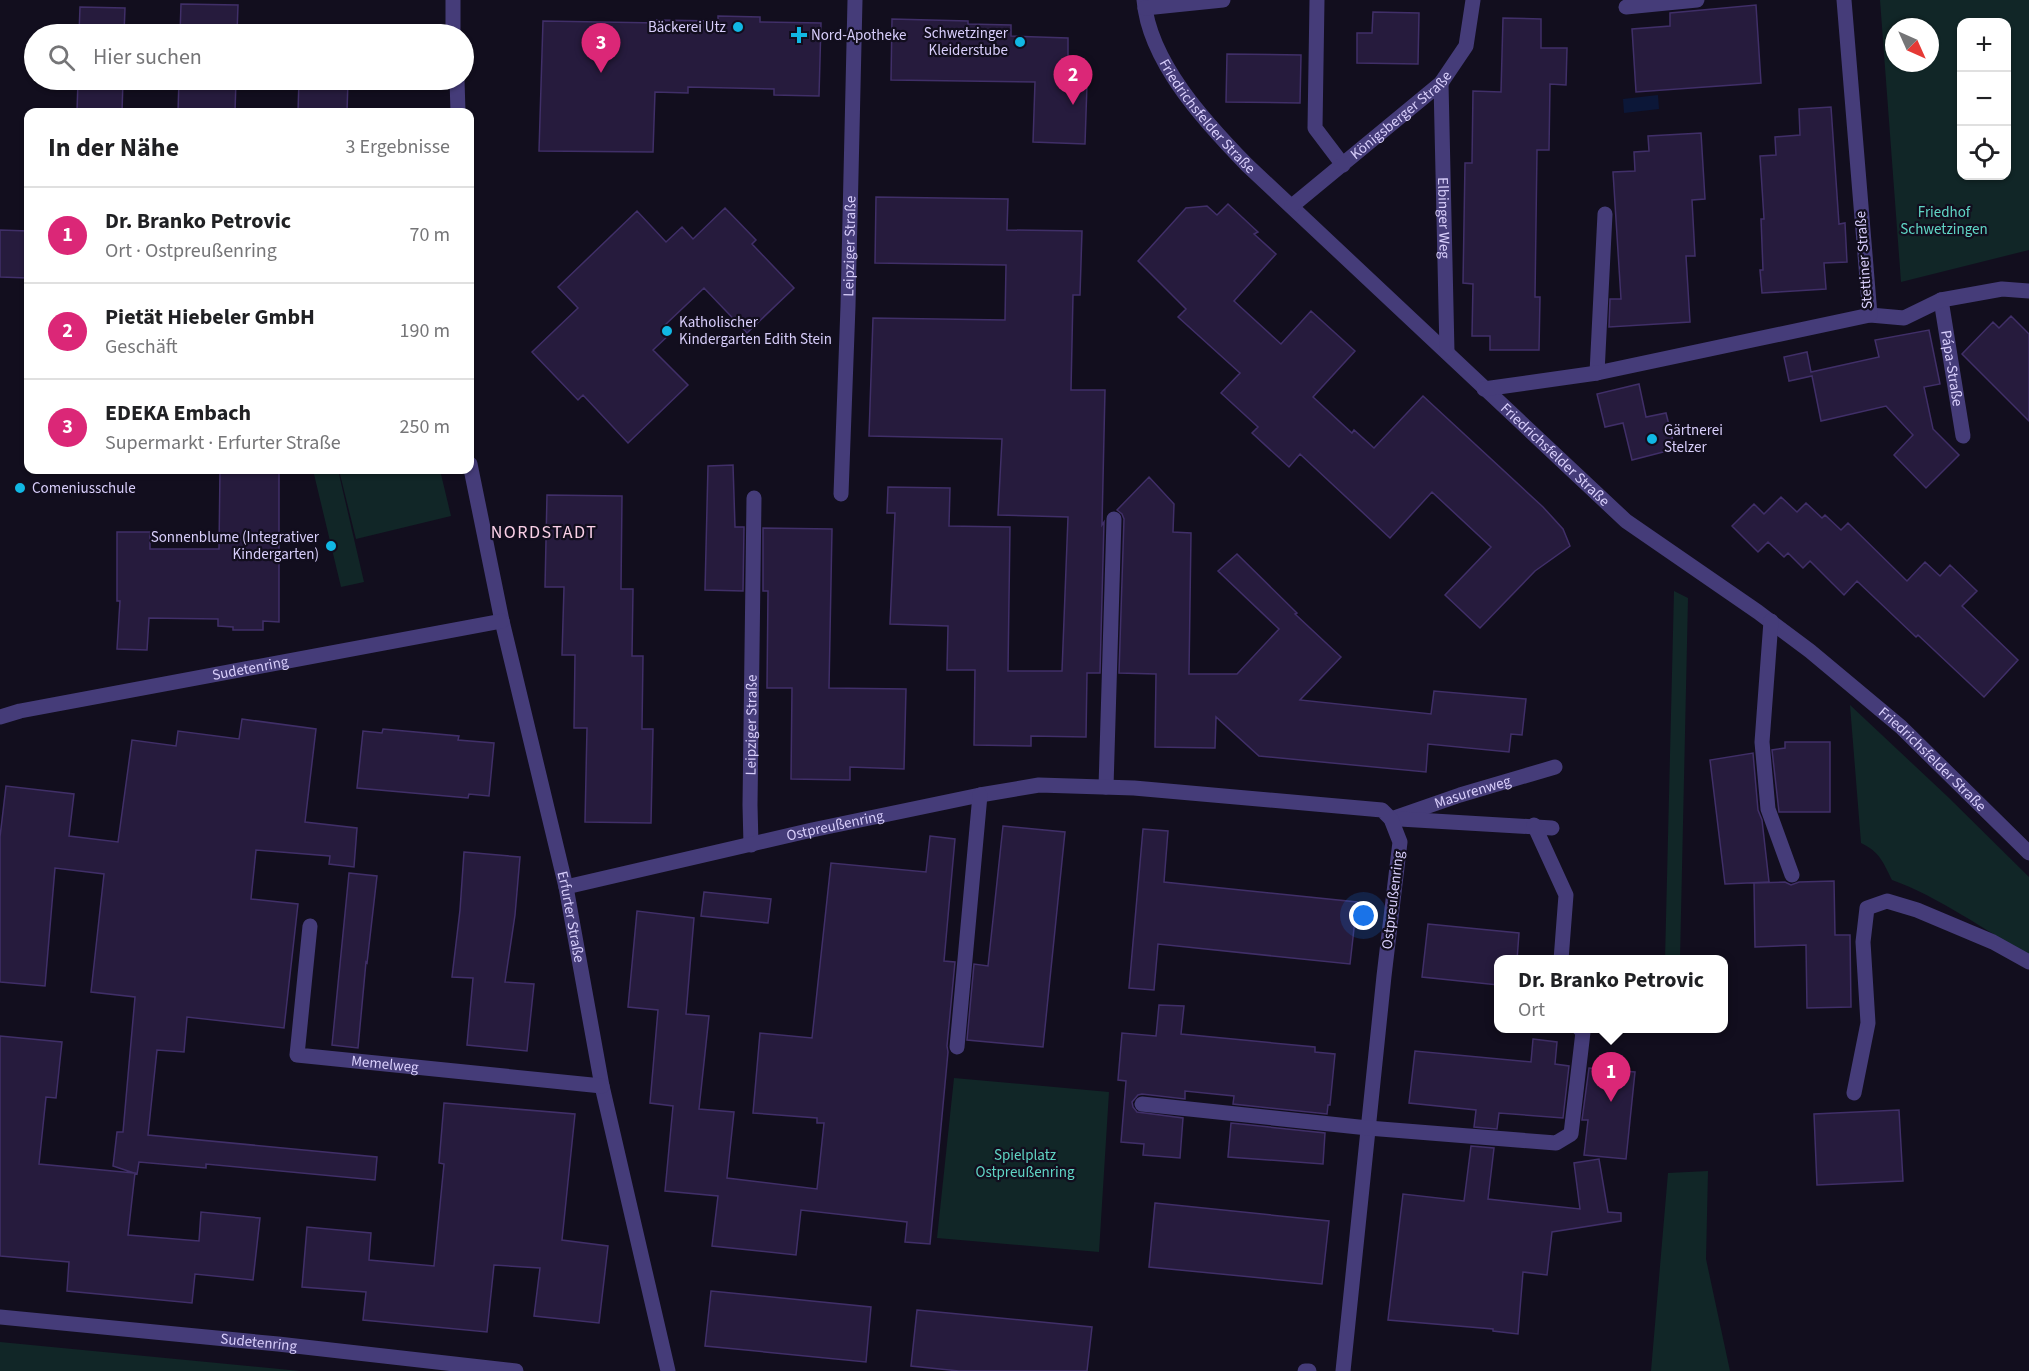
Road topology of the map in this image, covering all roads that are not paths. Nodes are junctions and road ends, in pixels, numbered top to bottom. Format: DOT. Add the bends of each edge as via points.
graph roads {
  1 [pos="453,0"];
  2 [pos="855,0"];
  3 [pos="1223,0"];
  4 [pos="1317,0"];
  5 [pos="1473,0"];
  6 [pos="1697,0"];
  7 [pos="1844,0"];
  8 [pos="1144,4"];
  9 [pos="1626,7"];
  10 [pos="453,24"];
  11 [pos="1441,83"];
  12 [pos="457,90"];
  13 [pos="458,108"];
  14 [pos="1343,165"];
  15 [pos="1292,207"];
  16 [pos="1605,214"];
  17 [pos="2029,291"];
  18 [pos="1941,300"];
  19 [pos="1870,315"];
  20 [pos="1447,352"];
  21 [pos="1596,373"];
  22 [pos="1484,389"];
  23 [pos="1963,436"];
  24 [pos="472,474"];
  25 [pos="841,494"];
  26 [pos="754,498"];
  27 [pos="1114,519"];
  28 [pos="502,621"];
  29 [pos="1771,621"];
  30 [pos="0,717"];
  31 [pos="1555,767"];
  32 [pos="1106,787"];
  33 [pos="980,795"];
  34 [pos="1391,819"];
  35 [pos="1534,825"];
  36 [pos="1552,828"];
  37 [pos="751,845"];
  38 [pos="2029,853"];
  39 [pos="1792,875"];
  40 [pos="566,887"];
  41 [pos="310,926"];
  42 [pos="1561,955"];
  43 [pos="2029,962"];
  44 [pos="1583,1033"];
  45 [pos="957,1047"];
  46 [pos="602,1086"];
  47 [pos="1854,1093"];
  48 [pos="1142,1104"];
  49 [pos="1368,1128"];
  50 [pos="0,1317"];
  51 [pos="516,1371"];
  52 [pos="668,1371"];
  53 [pos="1343,1371"];
  1 -- 10 [label="street"];
  2 -- 25 [label="street, Leipziger Straße"];
  3 -- 8 [label="street"];
  4 -- 14 [label="street" via="1316,128"];
  5 -- 11 [label="street, Königsberger Straße" via="1466,46"];
  6 -- 9 [label="street"];
  7 -- 19 [label="street, Stettiner Straße"];
  8 -- 15 [label="street, Friedrichsfelder Straße" via="1171,73 1196,108 1247,165"];
  11 -- 14 [label="street, Königsberger Straße"];
  11 -- 20 [label="street, Elbinger Weg"];
  12 -- 13 [label="street"];
  14 -- 15 [label="street, Königsberger Straße"];
  15 -- 20 [label="street, Friedrichsfelder Straße"];
  16 -- 21 [label="street"];
  17 -- 18 [label="street" via="2002,289"];
  18 -- 19 [label="street" via="1904,318"];
  18 -- 23 [label="street, Pápa-Straße"];
  19 -- 21 [label="street, Stettiner Straße"];
  20 -- 22 [label="street, Friedrichsfelder Straße"];
  21 -- 22 [label="street, Stettiner Straße"];
  22 -- 29 [label="street, Friedrichsfelder Straße" via="1626,520"];
  24 -- 28 [label="street, Erfurter Straße"];
  26 -- 37 [label="street, Leipziger Straße"];
  27 -- 32 [label="street"];
  28 -- 30 [label="street, Sudetenring" via="30,708"];
  28 -- 40 [label="street, Erfurter Straße"];
  29 -- 38 [label="street, Friedrichsfelder Straße" via="1901,727"];
  29 -- 39 [label="street" via="1762,742 1768,809"];
  31 -- 34 [label="street, Masurenweg"];
  32 -- 33 [label="street, Ostpreußenring" via="1039,785"];
  32 -- 34 [label="street, Ostpreußenring" via="1382,810"];
  33 -- 37 [label="street, Ostpreußenring"];
  33 -- 45 [label="street"];
  34 -- 35 [label="street"];
  34 -- 49 [label="street, Ostpreußenring" via="1400,842"];
  35 -- 36 [label="street"];
  35 -- 42 [label="street" via="1566,895"];
  37 -- 40 [label="street, Ostpreußenring"];
  40 -- 46 [label="street, Erfurter Straße"];
  41 -- 46 [label="street, Memelweg" via="297,1055"];
  43 -- 47 [label="street" via="1917,910 1887,902 1867,908 1863,942 1868,1023"];
  44 -- 49 [label="street" via="1571,1134 1556,1143"];
  46 -- 52 [label="street, Erfurter Straße"];
  48 -- 49 [label="street"];
  49 -- 53 [label="street, Ostpreußenring"];
  50 -- 51 [label="street, Sudetenring"];
}
